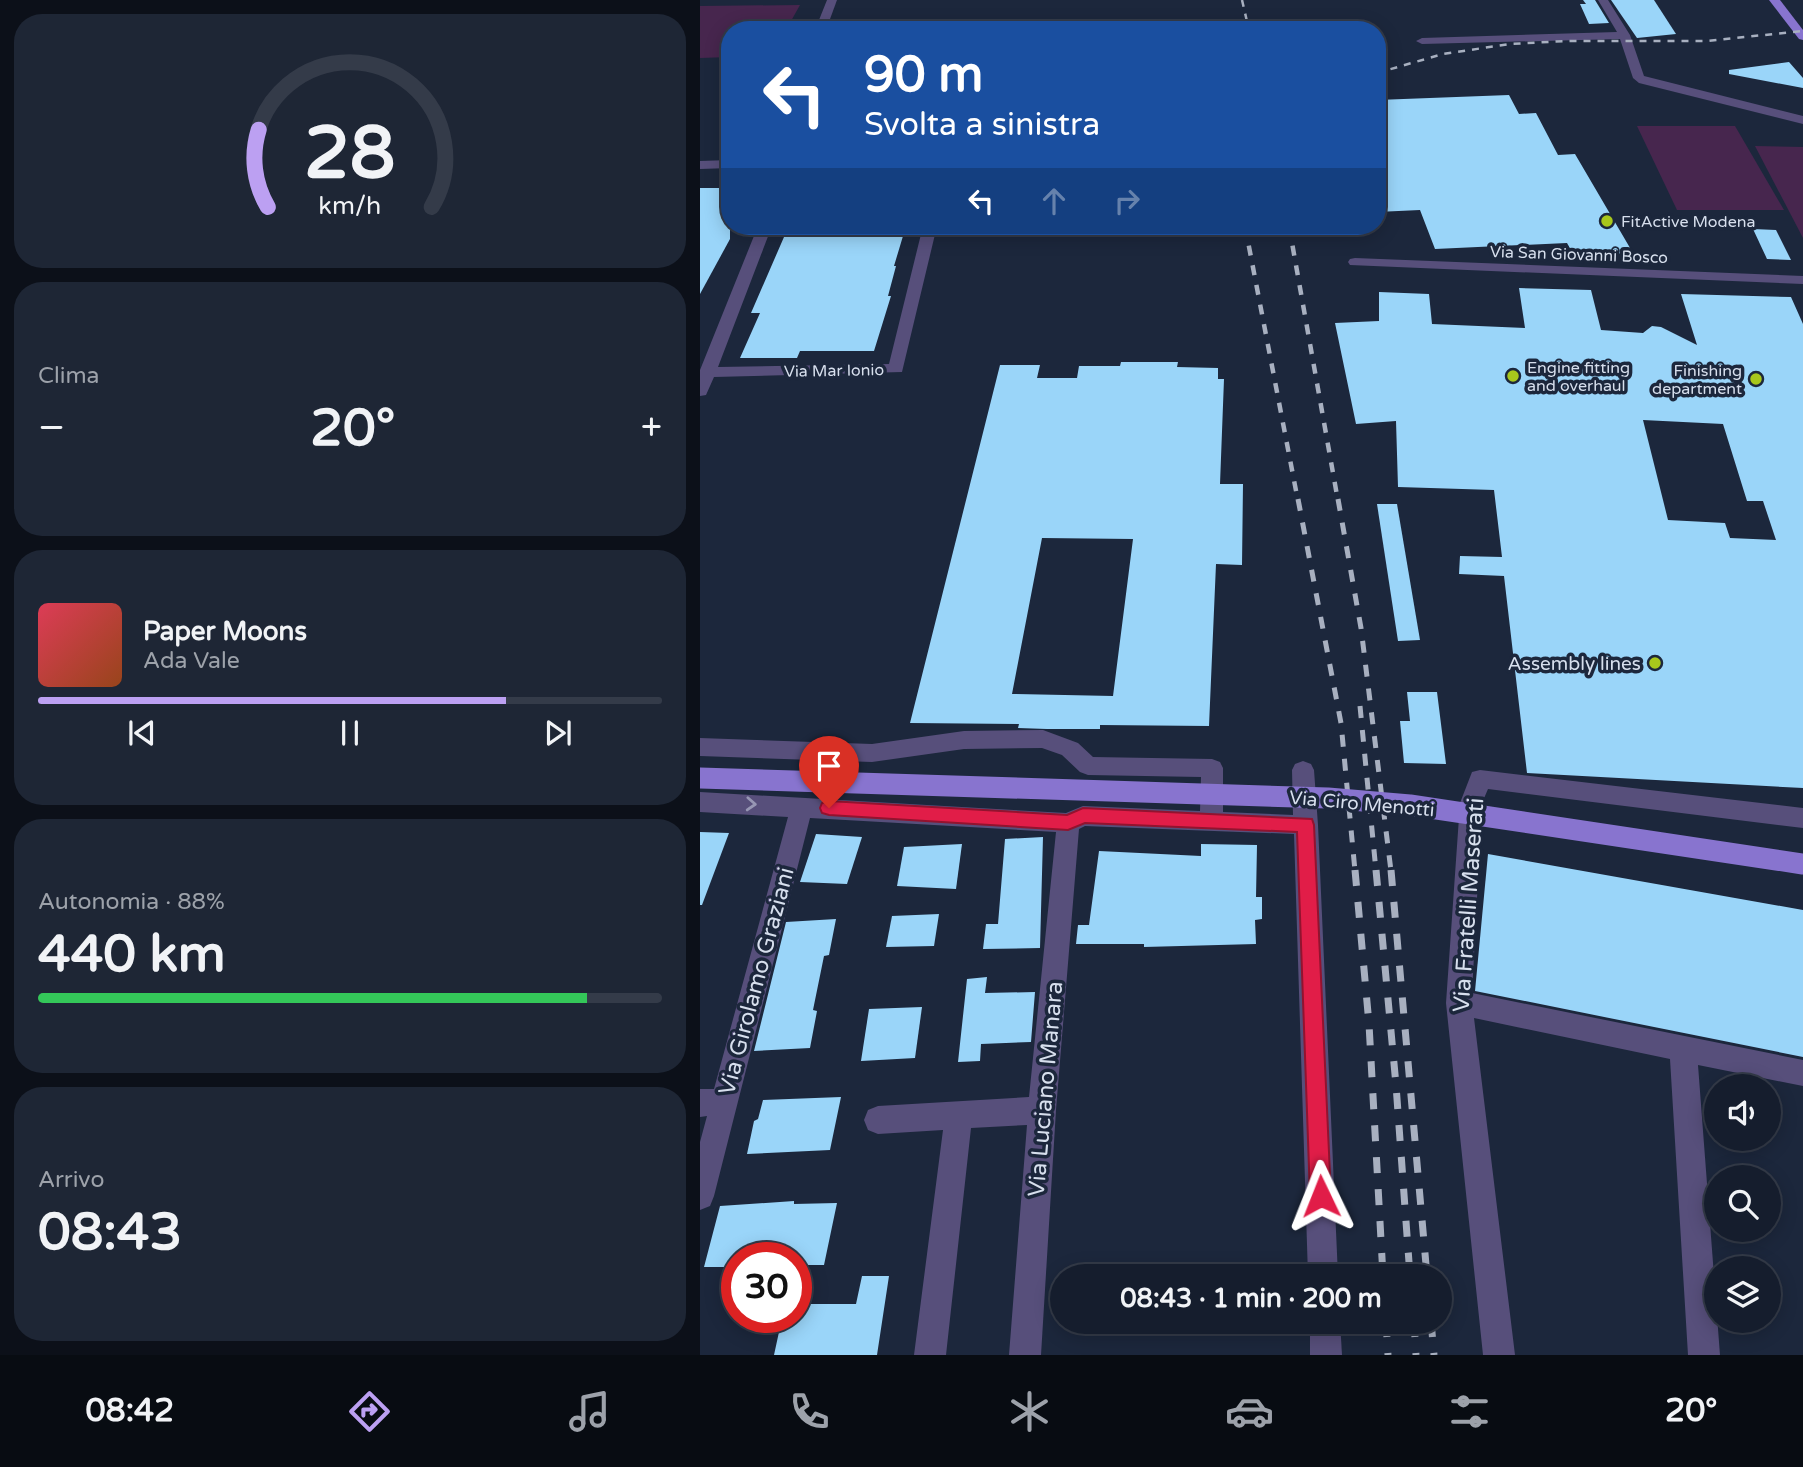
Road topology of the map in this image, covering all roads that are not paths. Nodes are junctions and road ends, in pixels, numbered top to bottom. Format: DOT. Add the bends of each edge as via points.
graph roads {
  1 [pos="832,0"];
  2 [pos="1603,0"];
  3 [pos="1774,0"];
  4 [pos="824,21"];
  5 [pos="1623,35"];
  6 [pos="1803,37"];
  7 [pos="1422,41"];
  8 [pos="1799,118"];
  9 [pos="721,164"];
  10 [pos="700,165"];
  11 [pos="762,235"];
  12 [pos="928,235"];
  13 [pos="1354,262"];
  14 [pos="1803,281"];
  15 [pos="709,372"];
  16 [pos="700,391"];
  17 [pos="700,747"];
  18 [pos="1088,766"];
  19 [pos="1303,770"];
  20 [pos="700,778"];
  21 [pos="700,802"];
  22 [pos="802,806"];
  23 [pos="1803,818"];
  24 [pos="1075,819"];
  25 [pos="1212,821"];
  26 [pos="1306,825"];
  27 [pos="1803,864"];
  28 [pos="1459,1003"];
  29 [pos="1683,1048"];
  30 [pos="1803,1073"];
  31 [pos="712,1102"];
  32 [pos="1042,1110"];
  33 [pos="959,1115"];
  34 [pos="878,1120"];
  35 [pos="700,1196"];
  36 [pos="1323,1264"];
  37 [pos="1325,1334"];
  38 [pos="930,1355"];
  39 [pos="1025,1355"];
  40 [pos="1326,1355"];
  41 [pos="1499,1355"];
  42 [pos="1704,1355"];
  1 -- 4 [label="street"];
  2 -- 5 [label="street"];
  3 -- 6 [label="main road"];
  5 -- 7 [label="street"];
  5 -- 8 [label="street" via="1643,80"];
  9 -- 10 [label="street"];
  11 -- 15 [label="street"];
  12 -- 15 [label="street, Via Mar Ionio" via="896,369"];
  13 -- 14 [label="street, Via San Giovanni Bosco"];
  15 -- 16 [label="street"];
  17 -- 18 [label="street" via="872,753 964,740 1044,739 1070,749"];
  18 -- 24 [label="street"];
  18 -- 25 [label="street" via="1212,768"];
  19 -- 26 [label="street"];
  20 -- 27 [label="main road, Via Ciro Menotti, bridge" via="1328,798 1410,805"];
  21 -- 22 [label="street, one-way"];
  22 -- 24 [label="street"];
  22 -- 31 [label="street, Via Girolamo Graziani"];
  23 -- 28 [label="street, Via Fratelli Maserati" via="1480,779 1471,803"];
  24 -- 25 [label="street"];
  24 -- 32 [label="street, Via Luciano Manara"];
  25 -- 26 [label="street"];
  26 -- 36 [label="street"];
  28 -- 29 [label="street"];
  28 -- 41 [label="street, Via Fratelli Maserati"];
  29 -- 30 [label="street"];
  29 -- 42 [label="street"];
  31 -- 35 [label="street, Via Girolamo Graziani"];
  32 -- 33 [label="street"];
  32 -- 39 [label="street, Via Luciano Manara"];
  33 -- 34 [label="street"];
  33 -- 38 [label="street"];
  37 -- 40 [label="street"];
}
